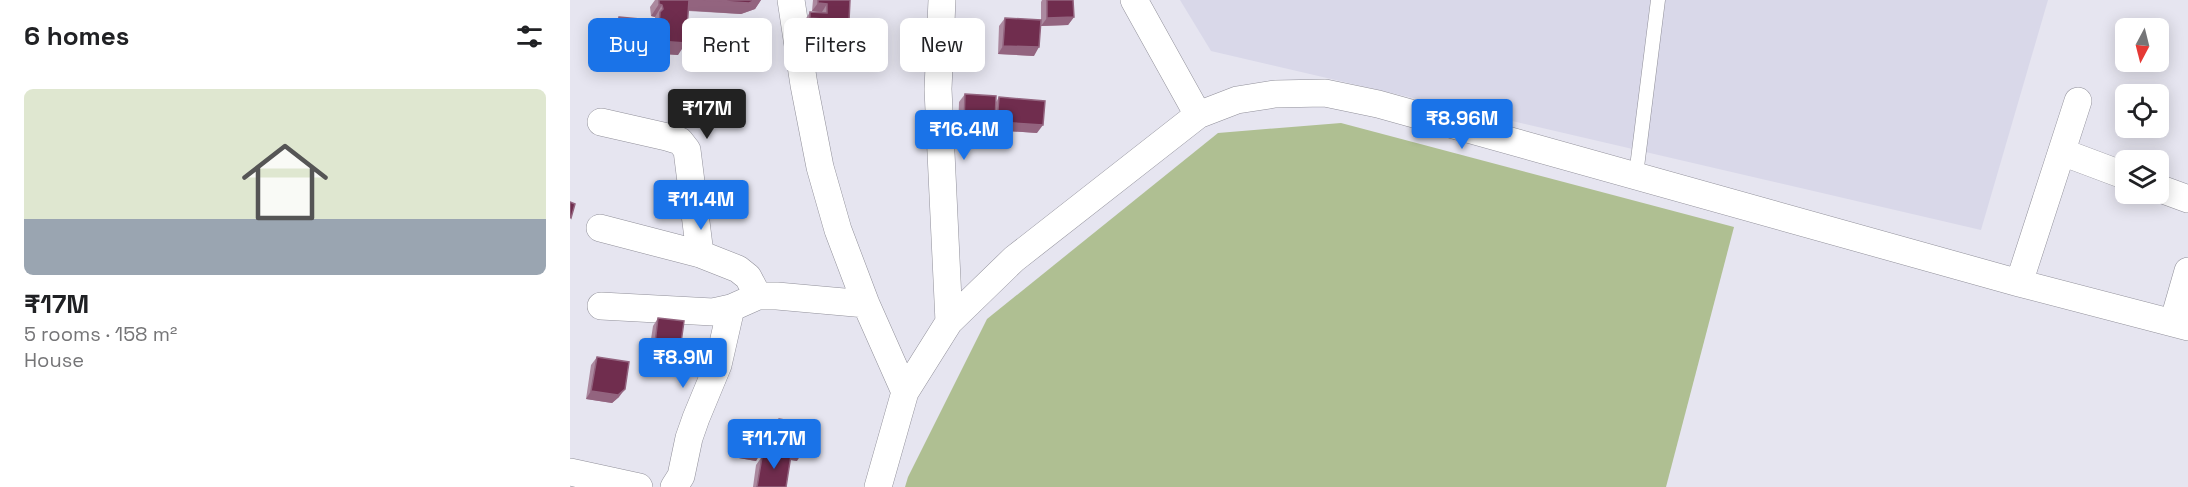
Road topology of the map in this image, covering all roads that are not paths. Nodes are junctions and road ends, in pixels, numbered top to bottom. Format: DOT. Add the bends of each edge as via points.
graph roads {
  1 [pos="791,0"];
  2 [pos="942,0"];
  3 [pos="1134,0"];
  4 [pos="1658,0"];
  5 [pos="2078,101"];
  6 [pos="1198,115"];
  7 [pos="601,122"];
  8 [pos="2062,152"];
  9 [pos="2115,172"];
  10 [pos="1636,175"];
  11 [pos="2169,192"];
  12 [pos="2188,199"];
  13 [pos="600,228"];
  14 [pos="700,254"];
  15 [pos="2188,271"];
  16 [pos="2019,283"];
  17 [pos="758,297"];
  18 [pos="866,304"];
  19 [pos="601,306"];
  20 [pos="731,308"];
  21 [pos="949,322"];
  22 [pos="2181,325"];
  23 [pos="905,392"];
  24 [pos="570,472"];
  25 [pos="625,486"];
  26 [pos="675,487"];
  27 [pos="878,487"];
  1 -- 18 [label="street" via="820,167 838,231"];
  2 -- 21 [label="street" via="938,89"];
  3 -- 6 [label="street"];
  4 -- 10 [label="lane"];
  5 -- 8 [label="street"];
  6 -- 10 [label="street" via="1247,98 1325,93"];
  6 -- 21 [label="street" via="1014,259"];
  7 -- 14 [label="street" via="668,137 680,141 687,150"];
  8 -- 9 [label="street"];
  8 -- 16 [label="street"];
  10 -- 16 [label="street"];
  11 -- 12 [label="street"];
  13 -- 14 [label="street"];
  14 -- 17 [label="street" via="738,269"];
  15 -- 22 [label="street"];
  16 -- 22 [label="street"];
  17 -- 18 [label="street"];
  17 -- 20 [label="street"];
  18 -- 23 [label="street"];
  19 -- 20 [label="street" via="713,312"];
  20 -- 26 [label="street" via="718,365 696,418"];
  21 -- 23 [label="street"];
  23 -- 27 [label="street"];
  24 -- 25 [label="street"];
}
